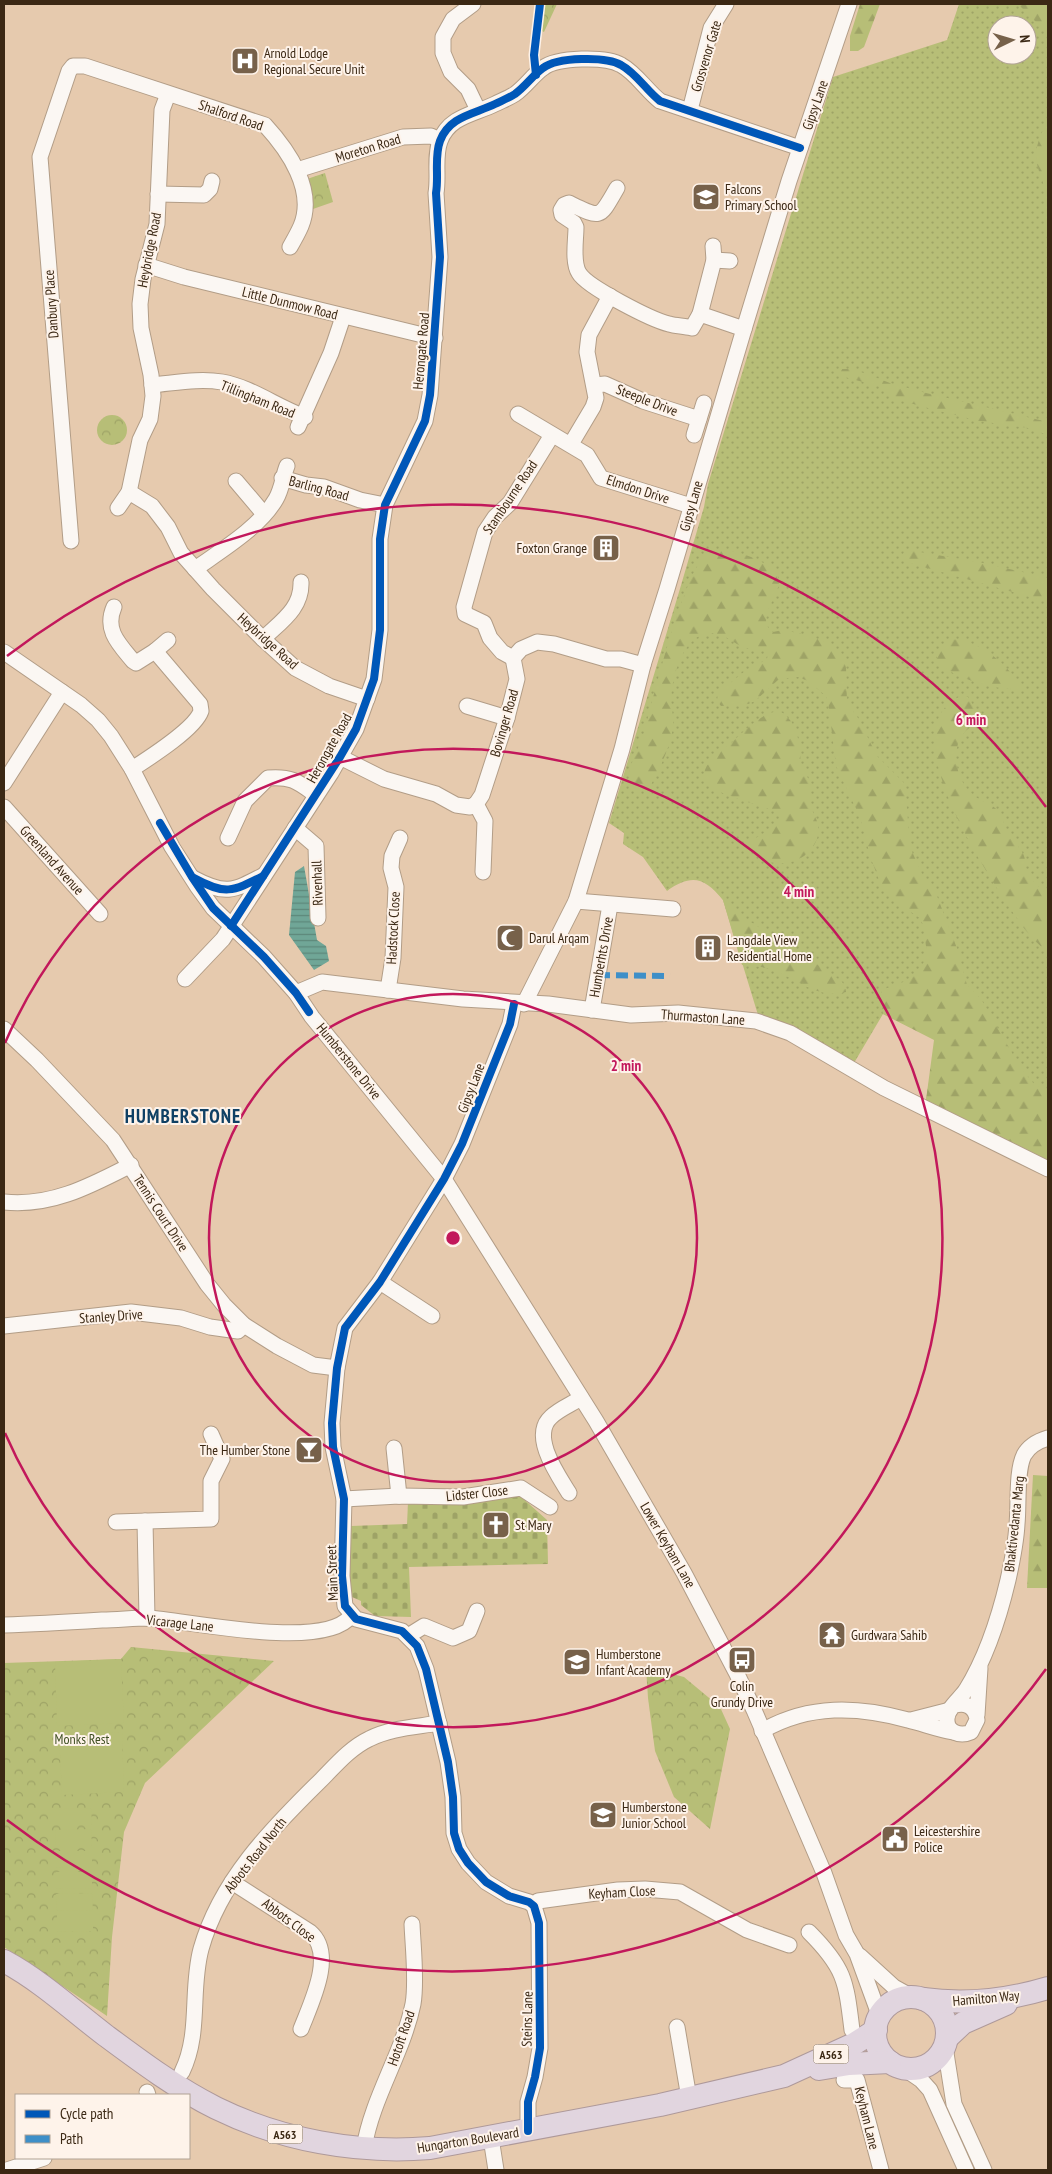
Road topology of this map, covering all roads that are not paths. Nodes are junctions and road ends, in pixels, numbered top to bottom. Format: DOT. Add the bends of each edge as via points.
graph roads {
  1 [pos="473,4"];
  2 [pos="726,4"];
  3 [pos="849,4"];
  4 [pos="69,71"];
  5 [pos="168,94"];
  6 [pos="478,110"];
  7 [pos="690,110"];
  8 [pos="440,140"];
  9 [pos="800,148"];
  10 [pos="297,170"];
  11 [pos="212,181"];
  12 [pos="617,188"];
  13 [pos="158,194"];
  14 [pos="290,247"];
  15 [pos="730,261"];
  16 [pos="146,265"];
  17 [pos="610,296"];
  18 [pos="700,314"];
  19 [pos="343,317"];
  20 [pos="744,329"];
  21 [pos="435,338"];
  22 [pos="152,385"];
  23 [pos="595,385"];
  24 [pos="704,403"];
  25 [pos="518,414"];
  26 [pos="699,419"];
  27 [pos="552,435"];
  28 [pos="694,435"];
  29 [pos="571,444"];
  30 [pos="236,481"];
  31 [pos="129,492"];
  32 [pos="385,505"];
  33 [pos="691,506"];
  34 [pos="118,508"];
  35 [pos="264,514"];
  36 [pos="74,531"];
  37 [pos="195,569"];
  38 [pos="300,582"];
  39 [pos="114,607"];
  40 [pos="263,639"];
  41 [pos="168,640"];
  42 [pos="155,651"];
  43 [pos="4,652"];
  44 [pos="513,658"];
  45 [pos="643,665"];
  46 [pos="62,692"];
  47 [pos="367,699"];
  48 [pos="468,706"];
  49 [pos="507,718"];
  50 [pos="340,757"];
  51 [pos="132,769"];
  52 [pos="4,783"];
  53 [pos="316,796"];
  54 [pos="476,804"];
  55 [pos="4,807"];
  56 [pos="295,828"];
  57 [pos="228,838"];
  58 [pos="400,838"];
  59 [pos="483,872"];
  60 [pos="264,875"];
  61 [pos="192,877"];
  62 [pos="576,901"];
  63 [pos="610,905"];
  64 [pos="673,909"];
  65 [pos="100,914"];
  66 [pos="318,918"];
  67 [pos="231,926"];
  68 [pos="185,979"];
  69 [pos="388,990"];
  70 [pos="296,993"];
  71 [pos="519,1004"];
  72 [pos="592,1010"];
  73 [pos="4,1029"];
  74 [pos="131,1165"];
  75 [pos="1048,1169"];
  76 [pos="444,1179"];
  77 [pos="4,1202"];
  78 [pos="380,1282"];
  79 [pos="432,1316"];
  80 [pos="244,1325"];
  81 [pos="4,1326"];
  82 [pos="337,1368"];
  83 [pos="582,1398"];
  84 [pos="211,1434"];
  85 [pos="1048,1438"];
  86 [pos="394,1448"];
  87 [pos="569,1493"];
  88 [pos="399,1496"];
  89 [pos="344,1499"];
  90 [pos="550,1507"];
  91 [pos="145,1521"];
  92 [pos="116,1522"];
  93 [pos="477,1611"];
  94 [pos="351,1616"];
  95 [pos="147,1618"];
  96 [pos="4,1625"];
  97 [pos="408,1636"];
  98 [pos="980,1667"];
  99 [pos="951,1708"];
  100 [pos="977,1716"];
  101 [pos="909,1720"];
  102 [pos="439,1723"];
  103 [pos="762,1731"];
  104 [pos="953,1732"];
  105 [pos="232,1882"];
  106 [pos="534,1906"];
  107 [pos="412,1924"];
  108 [pos="809,1932"];
  109 [pos="846,1935"];
  110 [pos="789,1946"];
  111 [pos="824,1947"];
  112 [pos="857,1954"];
  113 [pos="4,1961"];
  114 [pos="4,1974"];
  115 [pos="1048,1988"];
  116 [pos="1024,1995"];
  117 [pos="917,1998"];
  118 [pos="878,2023"];
  119 [pos="677,2027"];
  120 [pos="301,2029"];
  121 [pos="852,2030"];
  122 [pos="103,2033"];
  123 [pos="946,2043"];
  124 [pos="898,2066"];
  125 [pos="182,2072"];
  126 [pos="784,2076"];
  127 [pos="844,2080"];
  128 [pos="689,2098"];
  129 [pos="528,2131"];
  130 [pos="491,2138"];
  131 [pos="364,2148"];
  132 [pos="41,2159"];
  133 [pos="7,2170"];
  134 [pos="496,2170"];
  135 [pos="881,2170"];
  136 [pos="966,2170"];
  137 [pos="984,2170"];
  1 -- 6 [label="street" via="453,20 443,37 443,53 451,72 468,88"];
  2 -- 7 [label="street, Grosvenor Gate" via="711,28"];
  3 -- 9 [label="street, Gipsy Lane"];
  4 -- 5 [label="street, Shalford Road" via="73,66 85,66"];
  4 -- 36 [label="street, Danbury Place" via="40,156 54,341"];
  5 -- 10 [label="street, Shalford Road" via="265,124"];
  5 -- 13 [label="street, Heybridge Road" via="162,110"];
  6 -- 7 [label="street" via="515,94 544,67 561,61 599,59 620,64 660,101"];
  6 -- 8 [label="street" via="452,123"];
  7 -- 9 [label="street"];
  8 -- 10 [label="street, Moreton Road" via="431,136 403,136"];
  8 -- 21 [label="street, Herongate Road" via="436,193 440,257"];
  9 -- 20 [label="street, Gipsy Lane"];
  10 -- 14 [label="street, Shalford Road" via="305,207 302,226"];
  11 -- 13 [label="street" via="204,195"];
  12 -- 17 [label="street" via="599,214 593,215 569,203 564,204 561,210 576,227 577,271"];
  13 -- 16 [label="street, Heybridge Road" via="157,224"];
  15 -- 18 [label="street" via="714,253"];
  16 -- 19 [label="street, Little Dunmow Road"];
  16 -- 22 [label="street, Heybridge Road" via="140,304"];
  17 -- 18 [label="street" via="668,324 692,328"];
  17 -- 23 [label="street" via="589,335 587,352"];
  18 -- 20 [label="street"];
  19 -- 21 [label="street, Little Dunmow Road"];
  19 -- 22 [label="street, Tillingham Road" via="301,422 267,399 224,382"];
  20 -- 33 [label="street, Gipsy Lane"];
  21 -- 32 [label="street, Herongate Road" via="425,421"];
  22 -- 31 [label="street, Heybridge Road" via="150,419 140,440"];
  23 -- 26 [label="street, Steeple Drive" via="605,384 643,401"];
  23 -- 29 [label="street" via="593,407"];
  24 -- 26 [label="street"];
  25 -- 27 [label="street, Elmdon Drive"];
  26 -- 28 [label="street"];
  27 -- 29 [label="street, Elmdon Drive"];
  27 -- 44 [label="street, Stambourne Road" via="510,503 485,532 464,607 465,614 484,624 490,638 502,652"];
  29 -- 33 [label="street, Elmdon Drive" via="587,455 601,478"];
  30 -- 35 [label="street"];
  31 -- 34 [label="street, Heybridge Road"];
  31 -- 37 [label="street, Heybridge Road" via="152,506"];
  32 -- 35 [label="street, Barling Road" via="324,487 306,486 285,472 276,500"];
  32 -- 47 [label="street, Herongate Road" via="380,539 380,630 374,679"];
  33 -- 45 [label="street, Gipsy Lane"];
  35 -- 37 [label="street, Barling Road" via="252,528"];
  37 -- 40 [label="street, Heybridge Road"];
  38 -- 40 [label="street" via="296,606"];
  39 -- 42 [label="street" via="111,627 114,639 133,661 140,662"];
  40 -- 47 [label="street, Heybridge Road" via="295,668 329,686"];
  41 -- 42 [label="street"];
  42 -- 51 [label="street" via="200,704 201,711 194,722"];
  43 -- 46 [label="street, Humberstone Drive"];
  44 -- 45 [label="street" via="521,649 538,642"];
  44 -- 49 [label="street, Bovinger Road" via="517,679"];
  45 -- 62 [label="street, Gipsy Lane" via="622,749"];
  46 -- 51 [label="street, Humberstone Drive" via="98,720"];
  46 -- 52 [label="street"];
  47 -- 50 [label="street, Herongate Road"];
  48 -- 49 [label="street"];
  49 -- 54 [label="street, Bovinger Road" via="482,795"];
  50 -- 53 [label="street, Herongate Road"];
  50 -- 54 [label="street" via="384,780 436,794 456,805 470,807"];
  51 -- 61 [label="street, Humberstone Drive"];
  53 -- 56 [label="street, Herongate Road"];
  53 -- 57 [label="street" via="297,781 268,778 245,801"];
  54 -- 59 [label="street" via="485,821"];
  55 -- 65 [label="street, Greenland Avenue"];
  56 -- 60 [label="street, Herongate Road"];
  56 -- 66 [label="street, Rivenhall" via="316,846"];
  58 -- 69 [label="street, Hadstock Close" via="391,868 396,887 393,958"];
  60 -- 61 [label="street" via="231,890 214,889"];
  60 -- 67 [label="street, Herongate Road"];
  61 -- 67 [label="street, Humberstone Drive" via="213,908"];
  62 -- 63 [label="street"];
  62 -- 71 [label="street, Gipsy Lane"];
  63 -- 64 [label="street"];
  63 -- 72 [label="street, Humberhts Drive"];
  67 -- 68 [label="street, Herongate Road"];
  67 -- 70 [label="street, Humberstone Drive"];
  69 -- 70 [label="street, Thurmaston Lane" via="322,982"];
  69 -- 71 [label="street, Thurmaston Lane"];
  70 -- 76 [label="street, Humberstone Drive"];
  71 -- 72 [label="street, Thurmaston Lane"];
  71 -- 76 [label="street, Gipsy Lane" via="462,1144"];
  72 -- 75 [label="street, Thurmaston Lane" via="630,1015 678,1012 756,1020 790,1033 884,1088"];
  73 -- 74 [label="street, Tennis Court Drive" via="74,1098"];
  74 -- 77 [label="street" via="59,1198"];
  74 -- 80 [label="street, Tennis Court Drive" via="207,1284"];
  76 -- 78 [label="street, Main Street"];
  76 -- 83 [label="street, Lower Keyham Lane"];
  78 -- 79 [label="street"];
  78 -- 82 [label="street, Main Street" via="349,1321"];
  80 -- 81 [label="street, Stanley Drive" via="238,1331 181,1318 131,1312"];
  80 -- 82 [label="street, Tennis Court Drive" via="313,1364"];
  82 -- 89 [label="street, Main Street" via="332,1406 332,1447"];
  83 -- 87 [label="street" via="550,1417 544,1436 550,1460"];
  83 -- 103 [label="street, Lower Keyham Lane" via="684,1573 737,1674"];
  84 -- 91 [label="street" via="222,1459 211,1481 211,1519"];
  85 -- 98 [label="street, Bhaktivedanta Marg" via="1030,1448 1021,1463 1017,1526 1006,1588"];
  86 -- 88 [label="street"];
  88 -- 89 [label="street, Lidster Close"];
  88 -- 90 [label="street, Lidster Close" via="463,1497 521,1488"];
  89 -- 94 [label="street, Main Street" via="343,1600"];
  91 -- 92 [label="street"];
  91 -- 95 [label="street"];
  93 -- 97 [label="street" via="469,1631 453,1638 424,1626"];
  94 -- 95 [label="street, Vicarage Lane" via="346,1623 322,1631 273,1633"];
  94 -- 97 [label="street, Main Street" via="361,1622 393,1628"];
  95 -- 96 [label="street, Vicarage Lane"];
  97 -- 102 [label="street" via="417,1646 426,1669"];
  98 -- 99 [label="street"];
  98 -- 100 [label="street"];
  99 -- 100 [label="street" via="968,1705"];
  99 -- 101 [label="street"];
  99 -- 104 [label="street" via="946,1719"];
  100 -- 104 [label="street" via="971,1732 962,1735"];
  101 -- 103 [label="street" via="873,1712 830,1711 789,1717"];
  101 -- 104 [label="street" via="928,1728"];
  102 -- 105 [label="street, Abbots Road North" via="380,1734 356,1747 288,1812 259,1844"];
  102 -- 106 [label="street" via="448,1762 454,1832 459,1849 486,1882"];
  103 -- 109 [label="street, Lower Keyham Lane" via="824,1872"];
  105 -- 120 [label="street, Abbots Close" via="310,1932 320,1944 323,1959"];
  105 -- 125 [label="street, Abbots Road North" via="211,1921 201,1951 195,1988 193,2042"];
  106 -- 110 [label="street, Keyham Close" via="538,1901 644,1889 680,1892 717,1905 747,1930 777,1934"];
  106 -- 129 [label="street, Steins Lane" via="539,1923 540,2048 528,2102"];
  107 -- 131 [label="street, Hotoft Road" via="414,2002"];
  108 -- 111 [label="street"];
  109 -- 111 [label="street"];
  109 -- 112 [label="street, Lower Keyham Lane"];
  111 -- 121 [label="street" via="845,1980"];
  112 -- 117 [label="street, Lower Keyham Lane" via="894,1987"];
  112 -- 118 [label="street, Lower Keyham Lane"];
  113 -- 122 [label="highway, Hungarton Boulevard / A563" via="51,1991"];
  114 -- 122 [label="highway, Hungarton Boulevard / A563"];
  115 -- 116 [label="highway, Hamilton Way"];
  116 -- 117 [label="highway, Hamilton Way" via="946,2002"];
  116 -- 123 [label="highway" via="963,2024"];
  117 -- 118 [label="highway" via="893,2002"];
  117 -- 123 [label="highway" via="939,2010 944,2018"];
  118 -- 124 [label="highway" via="878,2046 883,2055"];
  118 -- 126 [label="highway, Hungarton Boulevard / A563" via="854,2044"];
  119 -- 128 [label="street"];
  122 -- 131 [label="highway, Hungarton Boulevard / A563" via="174,2084 216,2108 303,2139"];
  123 -- 124 [label="highway" via="929,2065 917,2069"];
  123 -- 137 [label="street" via="954,2104"];
  124 -- 126 [label="highway" via="848,2064"];
  124 -- 136 [label="street" via="921,2080 930,2090"];
  126 -- 128 [label="highway, Hungarton Boulevard / A563"];
  127 -- 135 [label="street, Keyham Lane" via="858,2080"];
  128 -- 129 [label="highway, Hungarton Boulevard / A563"];
  129 -- 130 [label="highway, Hungarton Boulevard / A563"];
  130 -- 131 [label="highway, Hungarton Boulevard / A563" via="397,2151"];
  130 -- 134 [label="street"];
  132 -- 133 [label="street"];
}
